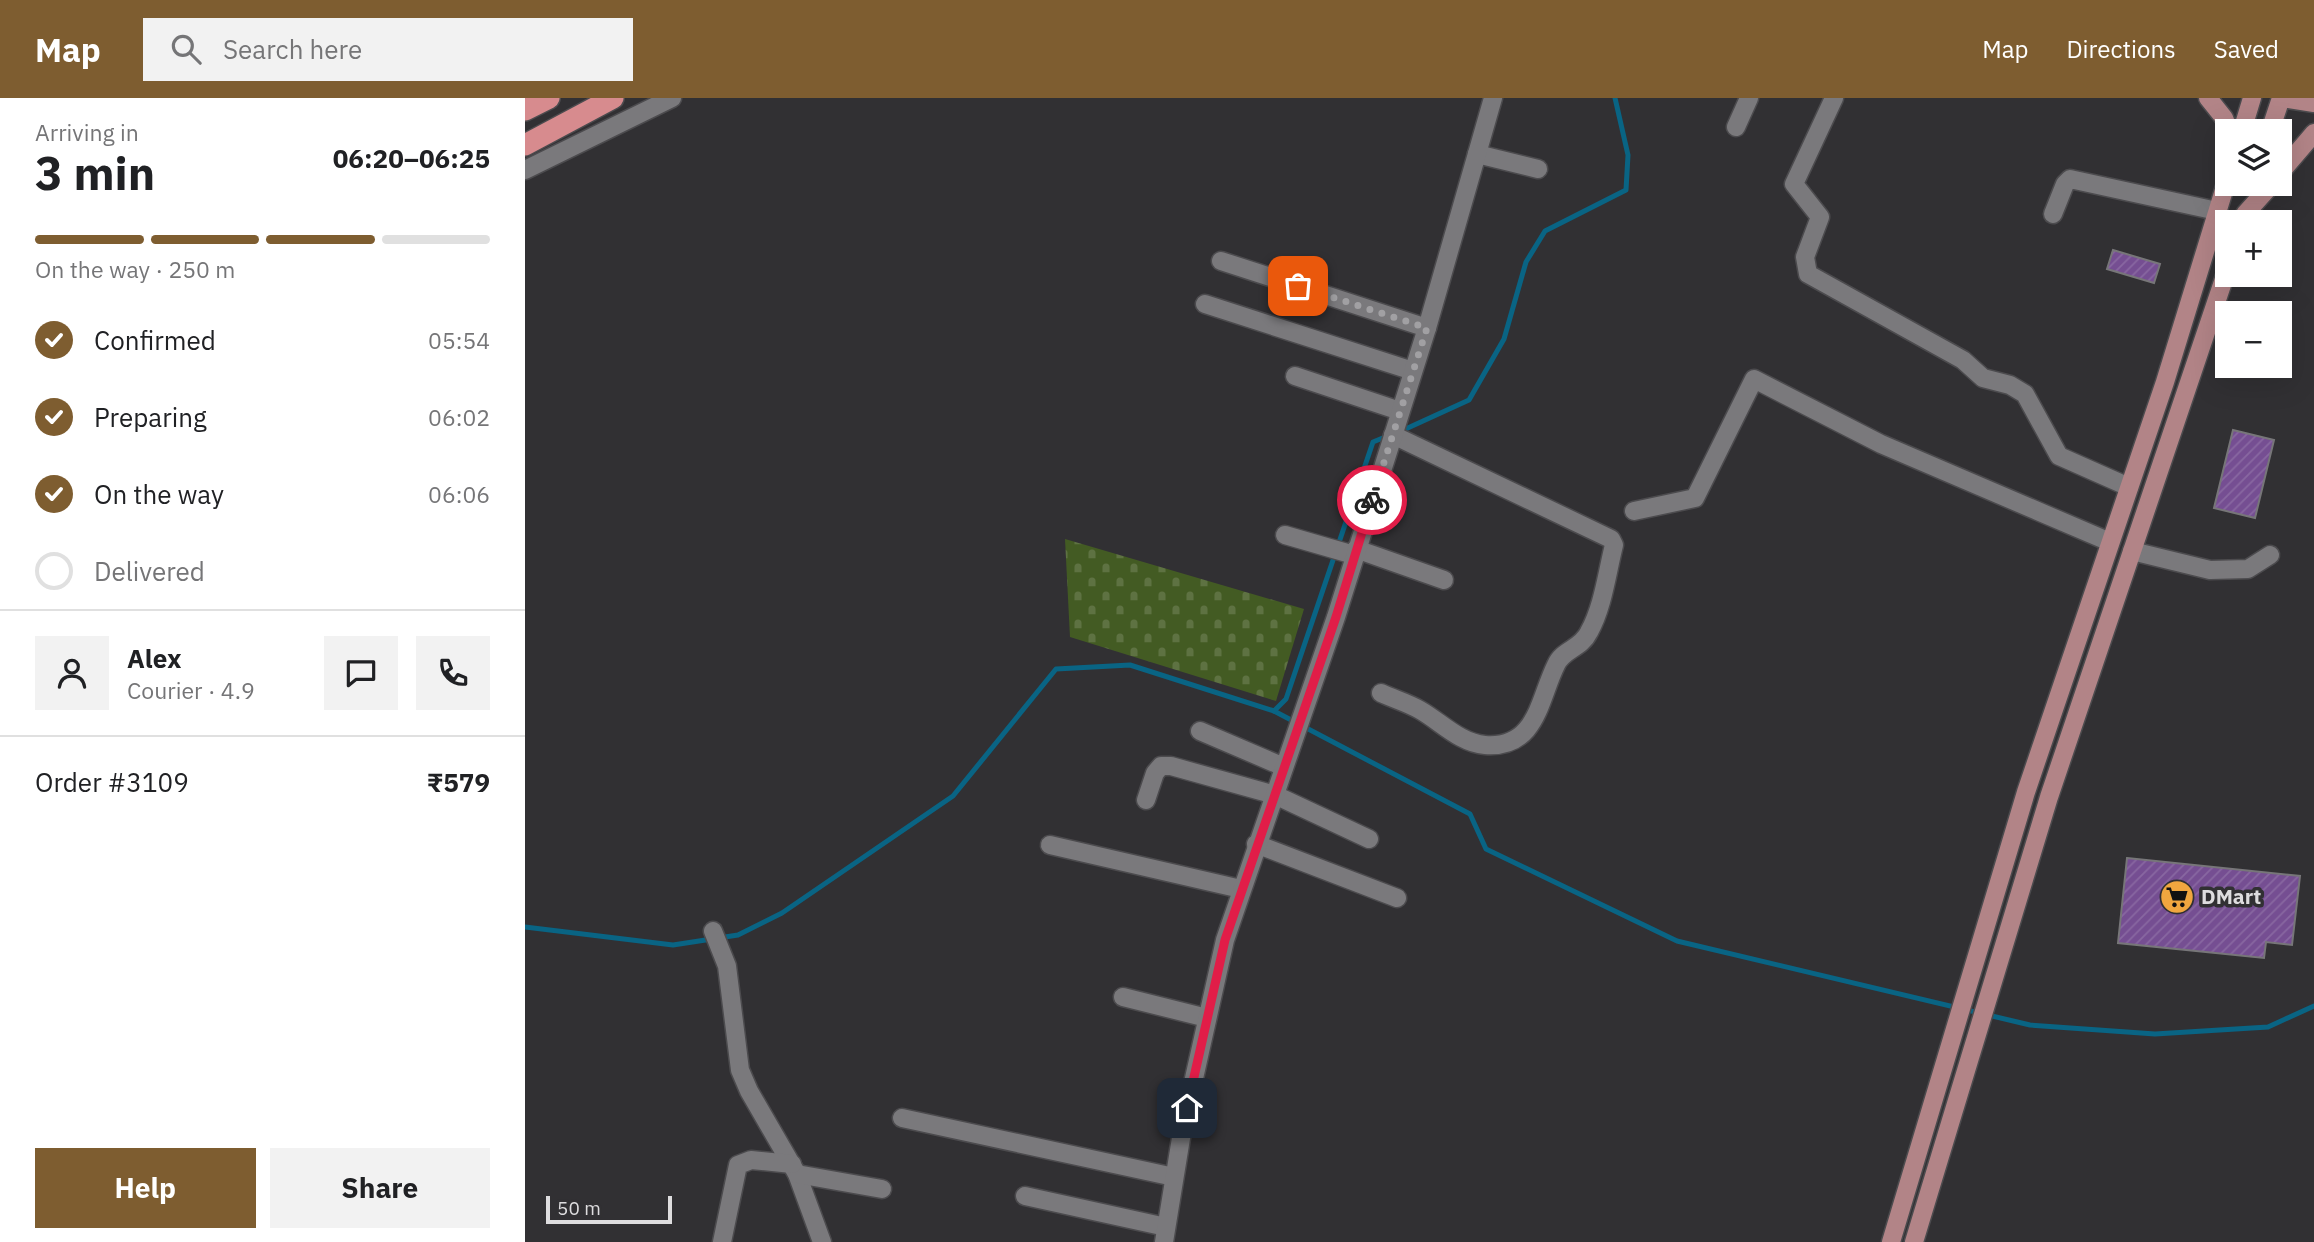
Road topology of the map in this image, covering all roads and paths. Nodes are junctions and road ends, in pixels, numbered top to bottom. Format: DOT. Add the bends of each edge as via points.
graph roads {
  1 [pos="549,98"];
  2 [pos="613,98"];
  3 [pos="672,98"];
  4 [pos="1493,98"];
  5 [pos="1749,98"];
  6 [pos="1834,98"];
  7 [pos="2208,98"];
  8 [pos="2252,98"];
  9 [pos="2281,98"];
  10 [pos="2314,103"];
  11 [pos="525,110"];
  12 [pos="2224,119"];
  13 [pos="2246,119"];
  14 [pos="2274,119"];
  15 [pos="1736,127"];
  16 [pos="2314,133"];
  17 [pos="525,145"];
  18 [pos="1477,154"];
  19 [pos="2292,159"];
  20 [pos="1538,169"];
  21 [pos="525,170"];
  22 [pos="2262,196"];
  23 [pos="2250,210"];
  24 [pos="2215,211"];
  25 [pos="2053,214"];
  26 [pos="2215,218"];
  27 [pos="1221,261"];
  28 [pos="2221,287"];
  29 [pos="1205,304"];
  30 [pos="1427,328"];
  31 [pos="1413,370"];
  32 [pos="1295,376"];
  33 [pos="1396,424"];
  34 [pos="2129,487"];
  35 [pos="1634,511"];
  36 [pos="1285,535"];
  37 [pos="2110,542"];
  38 [pos="2132,551"];
  39 [pos="1355,552"];
  40 [pos="2270,555"];
  41 [pos="1444,580"];
  42 [pos="1381,693"];
  43 [pos="1200,731"];
  44 [pos="1284,767"];
  45 [pos="1275,794"];
  46 [pos="1146,800"];
  47 [pos="1369,839"];
  48 [pos="1256,844"];
  49 [pos="1051,845"];
  50 [pos="1241,890"];
  51 [pos="1397,898"];
  52 [pos="713,931"];
  53 [pos="1123,997"];
  54 [pos="1207,1018"];
  55 [pos="902,1118"];
  56 [pos="794,1169"];
  57 [pos="1174,1177"];
  58 [pos="882,1189"];
  59 [pos="1025,1196"];
  60 [pos="1165,1234"];
  61 [pos="722,1242"];
  62 [pos="822,1242"];
  63 [pos="1891,1242"];
  64 [pos="1914,1242"];
  1 -- 11 [label="highway"];
  2 -- 17 [label="highway"];
  3 -- 21 [label="street"];
  4 -- 18 [label="street"];
  5 -- 15 [label="street"];
  6 -- 34 [label="street" via="1794,184 1820,217 1805,257 1808,274 1963,360 1983,378 2019,389 2059,456"];
  7 -- 12 [label="main road"];
  8 -- 13 [label="main road"];
  9 -- 10 [label="main road"];
  9 -- 14 [label="main road"];
  16 -- 19 [label="main road"];
  18 -- 20 [label="street"];
  18 -- 30 [label="street"];
  22 -- 23 [label="main road"];
  24 -- 25 [label="street" via="2070,179"];
  26 -- 34 [label="main road"];
  27 -- 30 [label="street"];
  28 -- 38 [label="main road"];
  29 -- 31 [label="street"];
  30 -- 31 [label="street"];
  31 -- 33 [label="street"];
  32 -- 33 [label="street"];
  33 -- 39 [label="street"];
  33 -- 42 [label="street" via="1611,539 1614,545 1589,633 1579,648 1556,664 1525,734 1487,746 1467,741 1419,709"];
  34 -- 37 [label="main road"];
  35 -- 37 [label="street" via="1695,498 1754,379 1881,444"];
  36 -- 39 [label="street"];
  37 -- 63 [label="main road" via="1966,986"];
  38 -- 40 [label="street" via="2220,571 2248,569"];
  38 -- 64 [label="main road" via="2049,797"];
  39 -- 41 [label="street"];
  39 -- 44 [label="street"];
  43 -- 44 [label="street"];
  44 -- 45 [label="street"];
  45 -- 46 [label="street" via="1161,766"];
  45 -- 47 [label="street"];
  45 -- 48 [label="street"];
  48 -- 50 [label="street"];
  48 -- 51 [label="street"];
  49 -- 50 [label="street"];
  50 -- 54 [label="street"];
  52 -- 56 [label="street" via="727,966 740,1070"];
  53 -- 54 [label="street"];
  54 -- 57 [label="street"];
  55 -- 57 [label="street"];
  56 -- 58 [label="street"];
  56 -- 61 [label="street" via="751,1160 738,1165"];
  56 -- 62 [label="street"];
  57 -- 60 [label="street"];
  59 -- 60 [label="street"];
}
